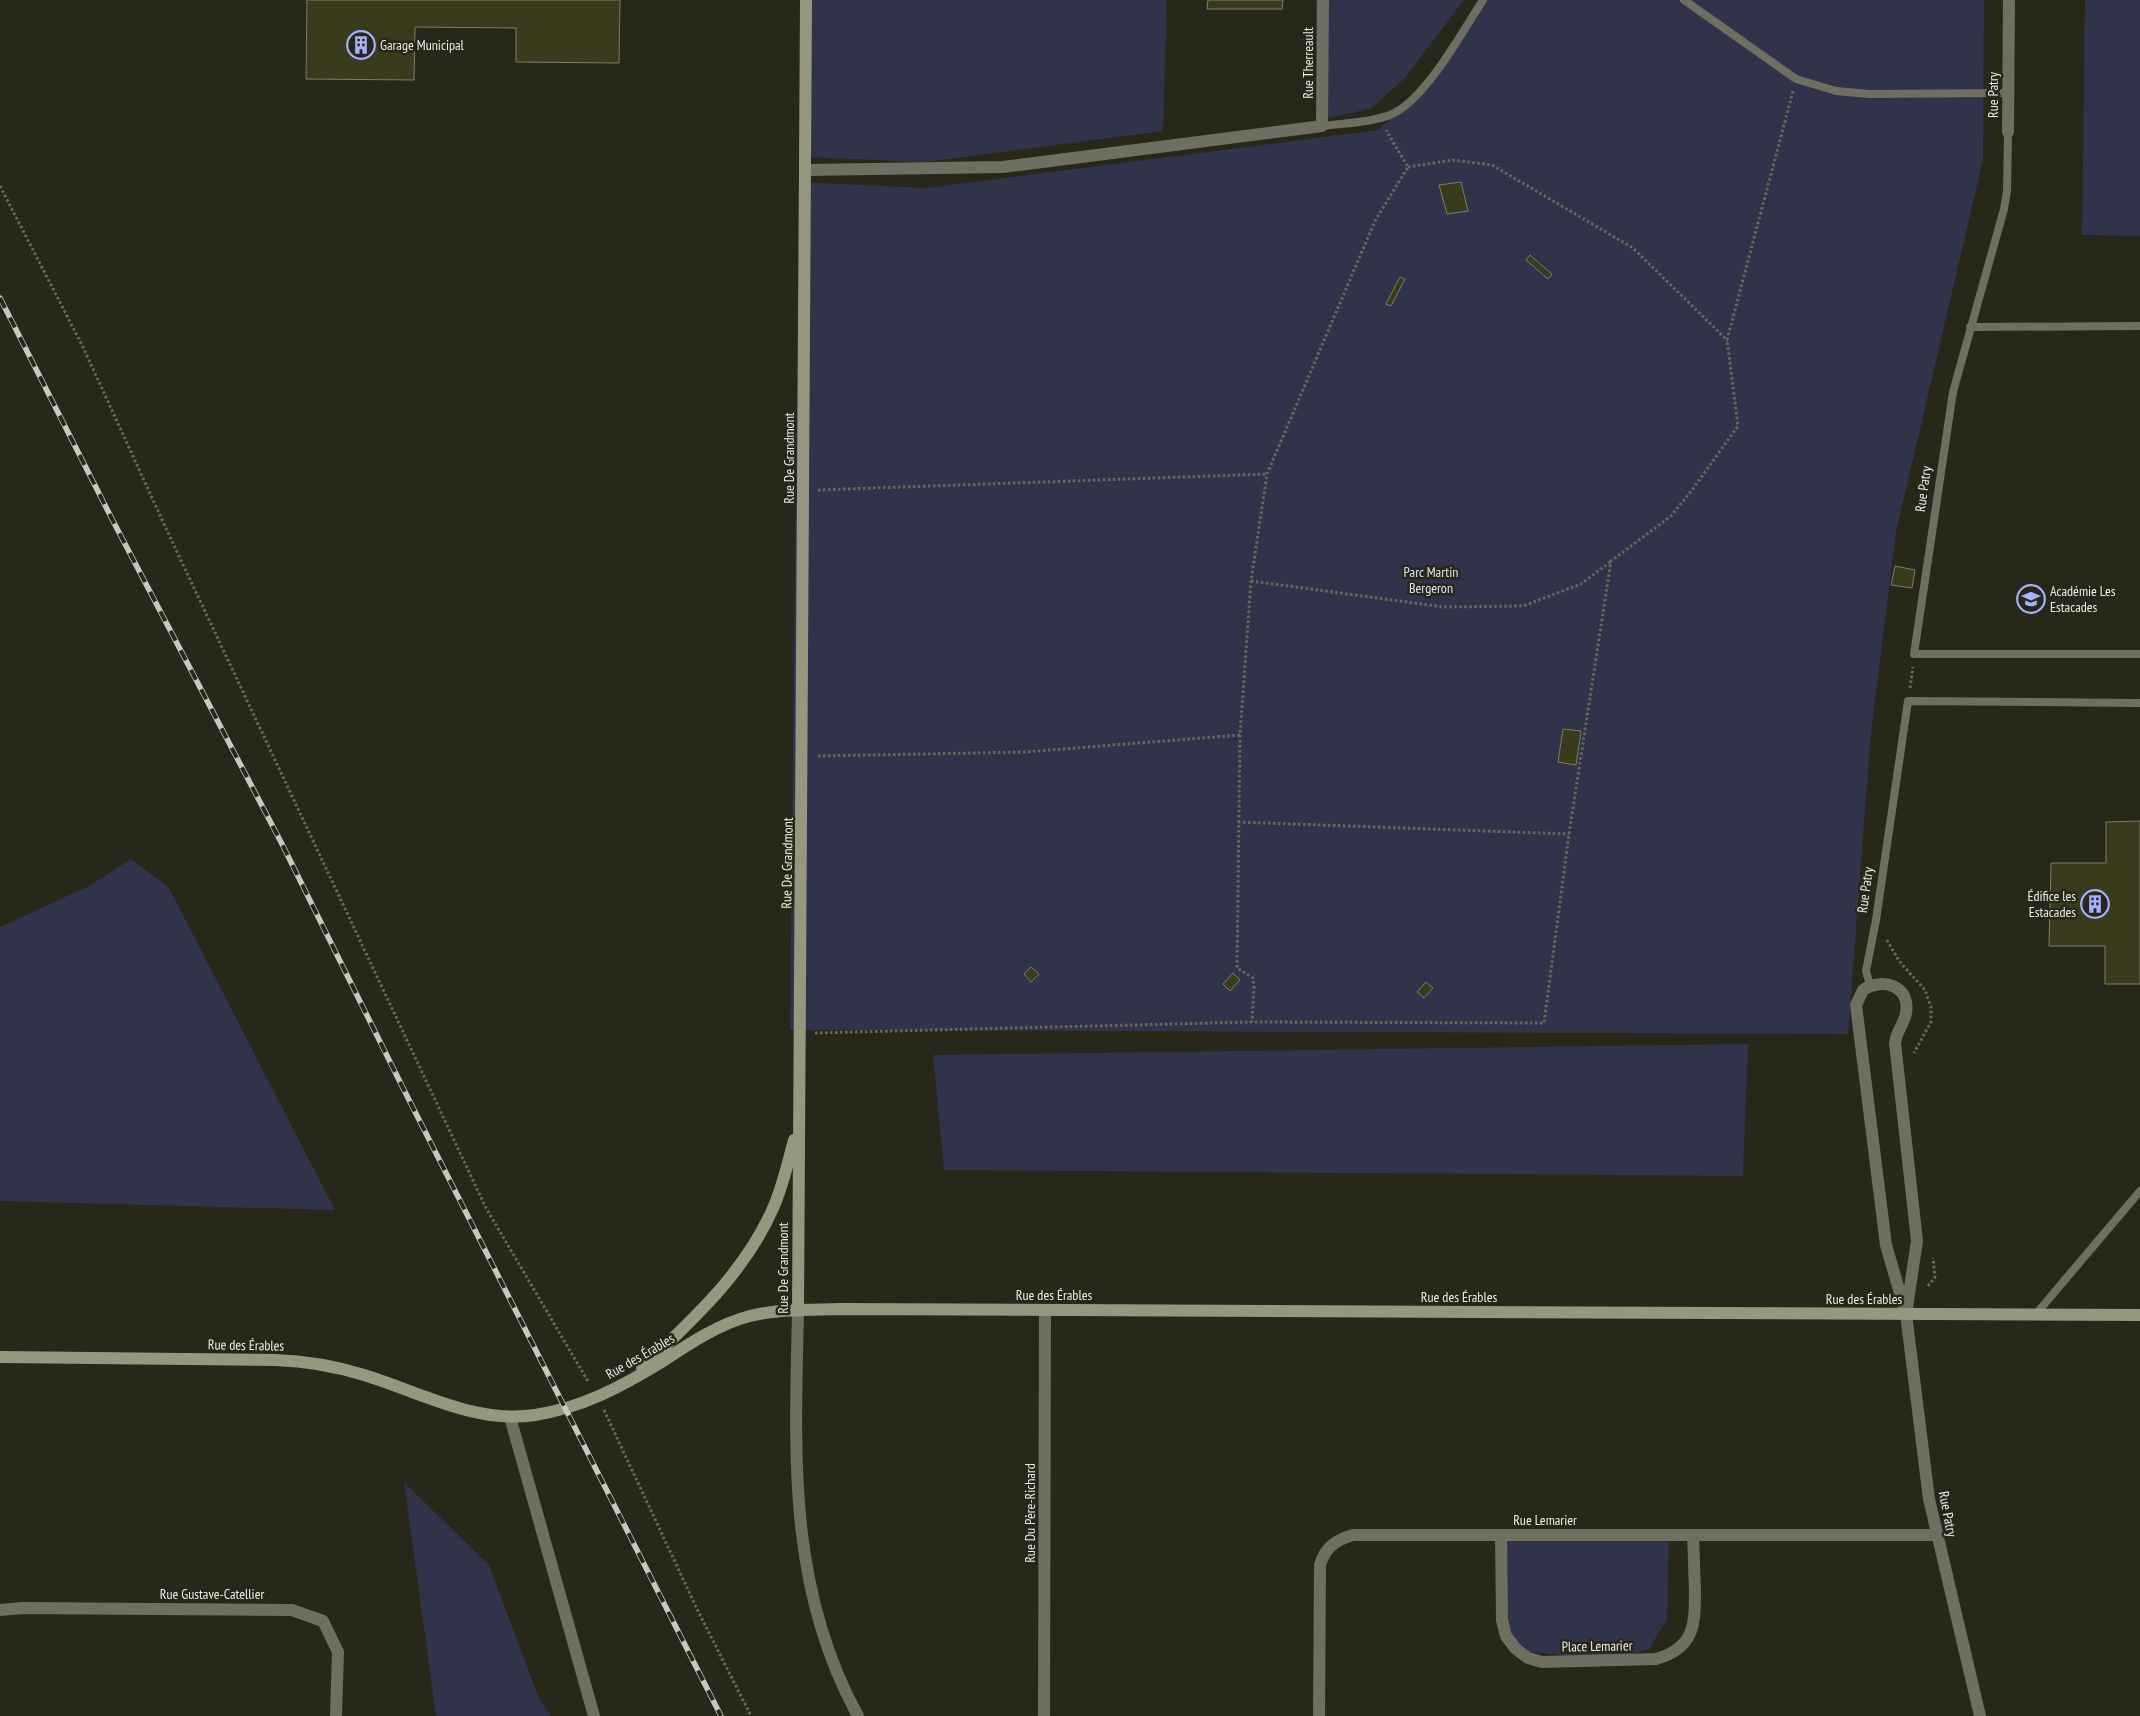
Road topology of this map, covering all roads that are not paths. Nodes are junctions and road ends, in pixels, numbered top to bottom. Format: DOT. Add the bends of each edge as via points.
graph roads {
  1 [pos="806,0"];
  2 [pos="1323,0"];
  3 [pos="1483,0"];
  4 [pos="1684,0"];
  5 [pos="2009,0"];
  6 [pos="2007,93"];
  7 [pos="1322,126"];
  8 [pos="2008,132"];
  9 [pos="806,170"];
  10 [pos="2140,326"];
  11 [pos="1970,327"];
  12 [pos="2140,654"];
  13 [pos="2140,703"];
  14 [pos="1870,985"];
  15 [pos="798,1123"];
  16 [pos="2140,1191"];
  17 [pos="1044,1310"];
  18 [pos="798,1311"];
  19 [pos="1906,1314"];
  20 [pos="2036,1314"];
  21 [pos="2140,1315"];
  22 [pos="0,1357"];
  23 [pos="626,1383"];
  24 [pos="510,1417"];
  25 [pos="1693,1535"];
  26 [pos="1936,1535"];
  27 [pos="1501,1536"];
  28 [pos="0,1610"];
  29 [pos="336,1716"];
  30 [pos="594,1716"];
  31 [pos="858,1716"];
  32 [pos="1044,1716"];
  33 [pos="1319,1716"];
  34 [pos="1980,1716"];
  1 -- 9 [label="street, Rue De Grandmont"];
  2 -- 7 [label="street, Rue Therreault"];
  3 -- 7 [label="lane" via="1419,94 1397,111 1379,118"];
  4 -- 6 [label="lane" via="1796,79 1836,91 1868,94"];
  5 -- 6 [label="street, Rue Patry"];
  6 -- 8 [label="street, Rue Patry"];
  7 -- 9 [label="street" via="1003,167"];
  8 -- 11 [label="lane, Rue Patry" via="2004,208"];
  9 -- 15 [label="street, Rue De Grandmont"];
  10 -- 11 [label="lane"];
  11 -- 12 [label="lane, Rue Patry" via="1953,392 1914,654"];
  13 -- 14 [label="lane, Rue Patry" via="1908,702 1866,972"];
  14 -- 19 [label="street, Rue Patry" via="1858,997 1856,1005 1886,1245"];
  14 -- 19 [label="street, Rue Patry" via="1894,986 1900,991 1906,1006 1894,1043 1917,1241"];
  15 -- 18 [label="street, Rue De Grandmont"];
  15 -- 23 [label="street" via="780,1190 749,1253 723,1287"];
  16 -- 20 [label="lane"];
  17 -- 18 [label="street, Rue des Érables"];
  17 -- 19 [label="street, Rue des Érables"];
  17 -- 32 [label="street, Rue Du Père-Richard"];
  18 -- 23 [label="street, Rue des Érables" via="758,1314 735,1321"];
  18 -- 31 [label="street, Rue De Grandmont" via="797,1487 806,1565 818,1624"];
  19 -- 20 [label="street, Rue des Érables"];
  19 -- 26 [label="street, Rue Patry"];
  20 -- 21 [label="street, Rue des Érables"];
  22 -- 24 [label="street, Rue des Érables" via="299,1361 356,1372 481,1413"];
  23 -- 24 [label="street, Rue des Érables" via="598,1397 548,1412"];
  24 -- 30 [label="street"];
  25 -- 26 [label="street, Rue Lemarier"];
  25 -- 27 [label="street, Rue Lemarier"];
  25 -- 27 [label="street, Place Lemarier" via="1695,1617 1692,1632 1682,1646 1656,1659 1550,1662 1528,1658 1506,1636 1502,1620"];
  26 -- 34 [label="street, Rue Patry"];
  27 -- 33 [label="street, Rue Lemarier" via="1361,1534 1344,1537 1328,1549 1320,1565"];
  28 -- 29 [label="street, Rue Gustave-Catellier" via="292,1610 323,1621 338,1652"];
}
